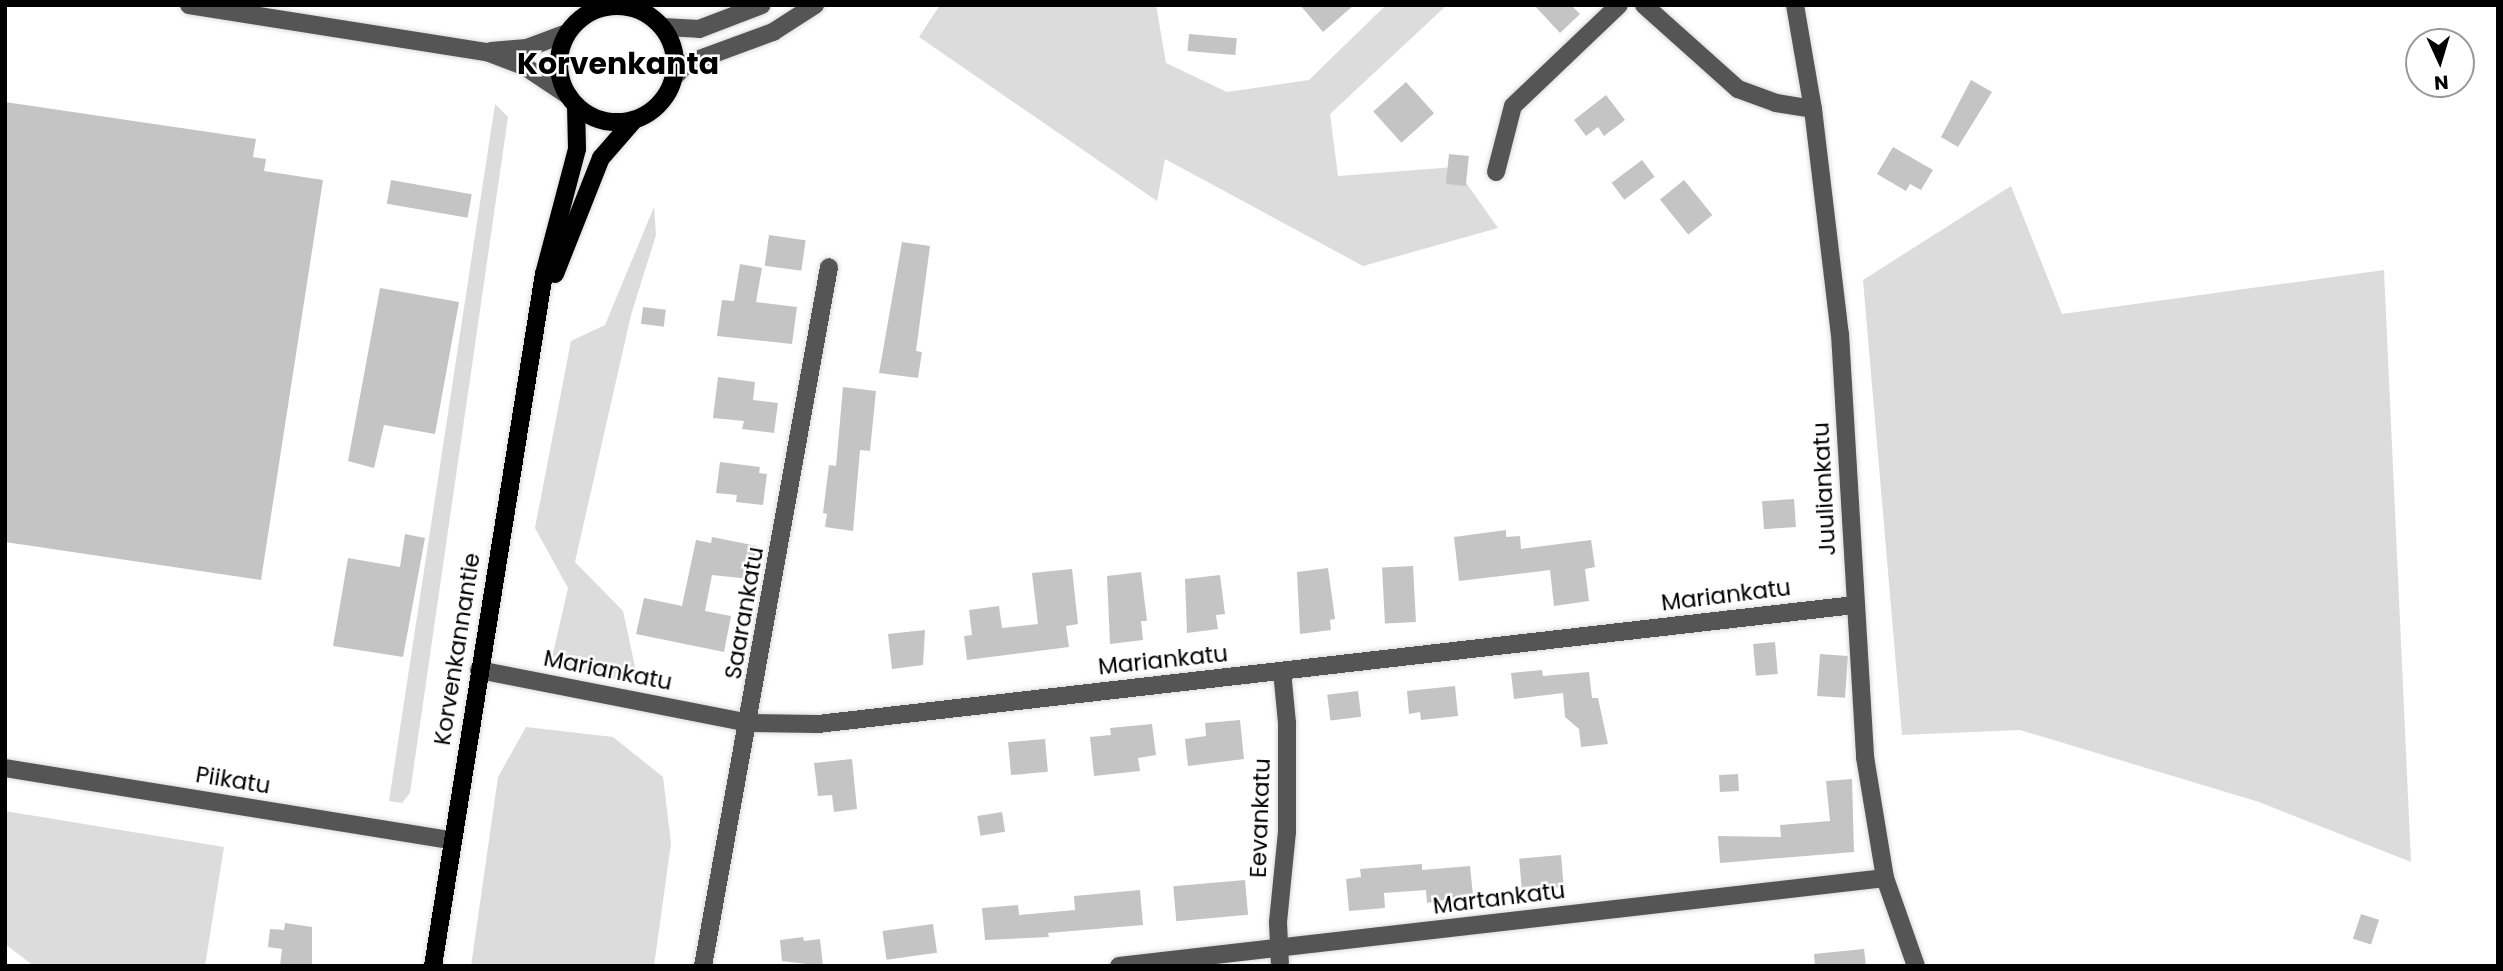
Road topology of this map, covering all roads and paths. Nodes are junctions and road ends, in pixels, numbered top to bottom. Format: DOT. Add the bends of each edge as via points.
graph roads {
  1 [pos="189,5"];
  2 [pos="762,5"];
  3 [pos="815,5"];
  4 [pos="1619,5"];
  5 [pos="1644,5"];
  6 [pos="1795,5"];
  7 [pos="592,8"];
  8 [pos="642,8"];
  9 [pos="663,26"];
  10 [pos="567,33"];
  11 [pos="487,52"];
  12 [pos="675,76"];
  13 [pos="572,101"];
  14 [pos="1813,108"];
  15 [pos="634,120"];
  16 [pos="1496,172"];
  17 [pos="829,267"];
  18 [pos="535,341"];
  19 [pos="1855,605"];
  20 [pos="479,670"];
  21 [pos="1282,671"];
  22 [pos="750,723"];
  23 [pos="5,768"];
  24 [pos="452,840"];
  25 [pos="1885,878"];
  26 [pos="1279,957"];
  27 [pos="433,966"];
  28 [pos="703,966"];
  29 [pos="1119,966"];
  30 [pos="1916,966"];
  1 -- 11 [label="street"];
  2 -- 9 [label="street" via="699,29"];
  3 -- 12 [label="street" via="773,32 686,64"];
  4 -- 16 [label="street" via="1513,106"];
  5 -- 14 [label="street" via="1738,89 1776,103"];
  6 -- 14 [label="street, Juuliankatu"];
  7 -- 8 [label="main road"];
  7 -- 10 [label="main road"];
  8 -- 9 [label="main road"];
  9 -- 12 [label="main road" via="676,58"];
  10 -- 11 [label="street" via="527,48"];
  10 -- 13 [label="main road" via="559,65"];
  11 -- 13 [label="street" via="524,66"];
  12 -- 15 [label="main road" via="660,104"];
  13 -- 15 [label="main road" via="603,120"];
  13 -- 18 [label="main road, Korvenkannantie" via="578,149 544,274"];
  14 -- 19 [label="street, Juuliankatu" via="1840,334"];
  15 -- 18 [label="main road, Korvenkannantie" via="601,158 554,276"];
  17 -- 22 [label="street, Saarankatu"];
  18 -- 20 [label="main road, Korvenkannantie"];
  19 -- 21 [label="street, Mariankatu"];
  19 -- 25 [label="street, Juuliankatu" via="1865,757"];
  20 -- 22 [label="street, Mariankatu"];
  20 -- 24 [label="main road, Korvenkannantie"];
  21 -- 22 [label="street, Mariankatu" via="818,724"];
  21 -- 26 [label="street, Eevankatu" via="1287,832"];
  22 -- 28 [label="street, Saarankatu"];
  23 -- 24 [label="street, Piikatu"];
  24 -- 27 [label="main road, Korvenkannantie"];
  25 -- 26 [label="street, Martankatu"];
  25 -- 30 [label="street, Juuliankatu"];
  26 -- 29 [label="street, Martankatu"];
}
